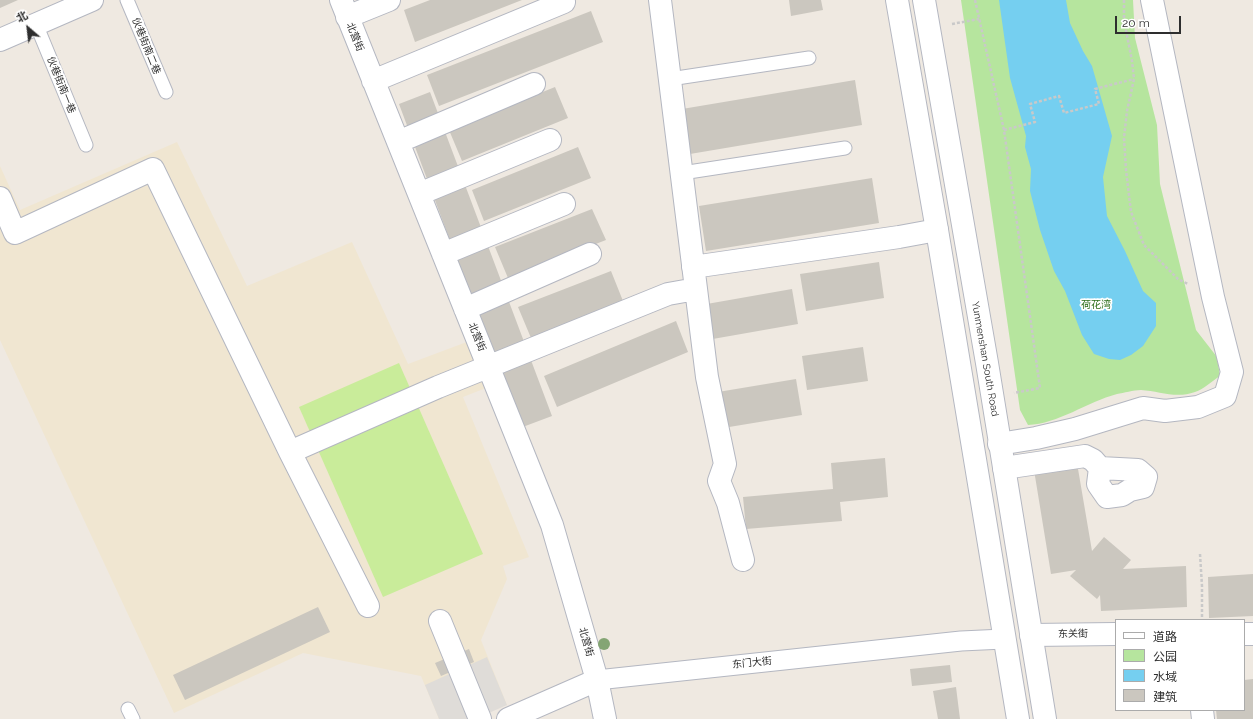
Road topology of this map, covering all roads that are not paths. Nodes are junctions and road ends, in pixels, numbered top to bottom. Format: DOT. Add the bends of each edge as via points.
graph roads {
  1 [pos="92,0"];
  2 [pos="127,0"];
  3 [pos="389,0"];
  4 [pos="660,0"];
  5 [pos="897,0"];
  6 [pos="924,0"];
  7 [pos="1152,0"];
  8 [pos="564,2"];
  9 [pos="344,8"];
  10 [pos="36,24"];
  11 [pos="0,40"];
  12 [pos="809,58"];
  13 [pos="670,79"];
  14 [pos="373,81"];
  15 [pos="534,84"];
  16 [pos="166,92"];
  17 [pos="550,140"];
  18 [pos="398,142"];
  19 [pos="86,146"];
  20 [pos="845,148"];
  21 [pos="682,174"];
  22 [pos="419,194"];
  23 [pos="0,198"];
  24 [pos="564,204"];
  25 [pos="937,230"];
  26 [pos="443,254"];
  27 [pos="590,254"];
  28 [pos="693,268"];
  29 [pos="696,289"];
  30 [pos="465,309"];
  31 [pos="488,367"];
  32 [pos="1000,444"];
  33 [pos="290,452"];
  34 [pos="1004,468"];
  35 [pos="1100,468"];
  36 [pos="743,560"];
  37 [pos="368,606"];
  38 [pos="440,621"];
  39 [pos="1115,634"];
  40 [pos="1031,635"];
  41 [pos="1004,639"];
  42 [pos="597,680"];
  43 [pos="480,719"];
  44 [pos="508,719"];
  45 [pos="605,719"];
  46 [pos="1018,719"];
  47 [pos="1045,719"];
  1 -- 10 [label="street"];
  2 -- 16 [label="lane, 伙巷街南二巷"];
  3 -- 9 [label="street"];
  4 -- 13 [label="street"];
  5 -- 25 [label="street"];
  6 -- 32 [label="street, Yunmenshan South Road"];
  7 -- 32 [label="street" via="1213,297 1232,372 1225,396 1198,407 1165,411 1143,408 1042,437"];
  8 -- 14 [label="street"];
  9 -- 14 [label="street, 北营街"];
  10 -- 11 [label="street"];
  10 -- 19 [label="lane, 伙巷街南一巷"];
  12 -- 13 [label="lane"];
  13 -- 21 [label="street"];
  14 -- 18 [label="street, 北营街"];
  15 -- 18 [label="street"];
  17 -- 22 [label="street"];
  18 -- 22 [label="street, 北营街"];
  20 -- 21 [label="lane"];
  21 -- 28 [label="street"];
  22 -- 26 [label="street, 北营街"];
  23 -- 33 [label="street" via="14,233 153,169"];
  24 -- 26 [label="street"];
  25 -- 28 [label="street"];
  25 -- 41 [label="street"];
  26 -- 30 [label="street, 北营街"];
  27 -- 30 [label="street"];
  28 -- 29 [label="street"];
  29 -- 31 [label="street" via="668,294"];
  29 -- 36 [label="street" via="707,377 725,464 719,481 728,503"];
  30 -- 31 [label="street, 北营街"];
  31 -- 33 [label="street"];
  31 -- 42 [label="street, 北营街" via="552,525"];
  32 -- 34 [label="street, Yunmenshan South Road"];
  33 -- 37 [label="street"];
  34 -- 35 [label="street" via="1085,456"];
  34 -- 40 [label="street, Yunmenshan South Road"];
  38 -- 43 [label="street"];
  39 -- 40 [label="street, 东关街"];
  40 -- 47 [label="street, Yunmenshan South Road"];
  41 -- 42 [label="street, 东门大街" via="961,641"];
  41 -- 46 [label="street"];
  42 -- 44 [label="street, 东门大街"];
  42 -- 45 [label="street, 北营街"];
}
